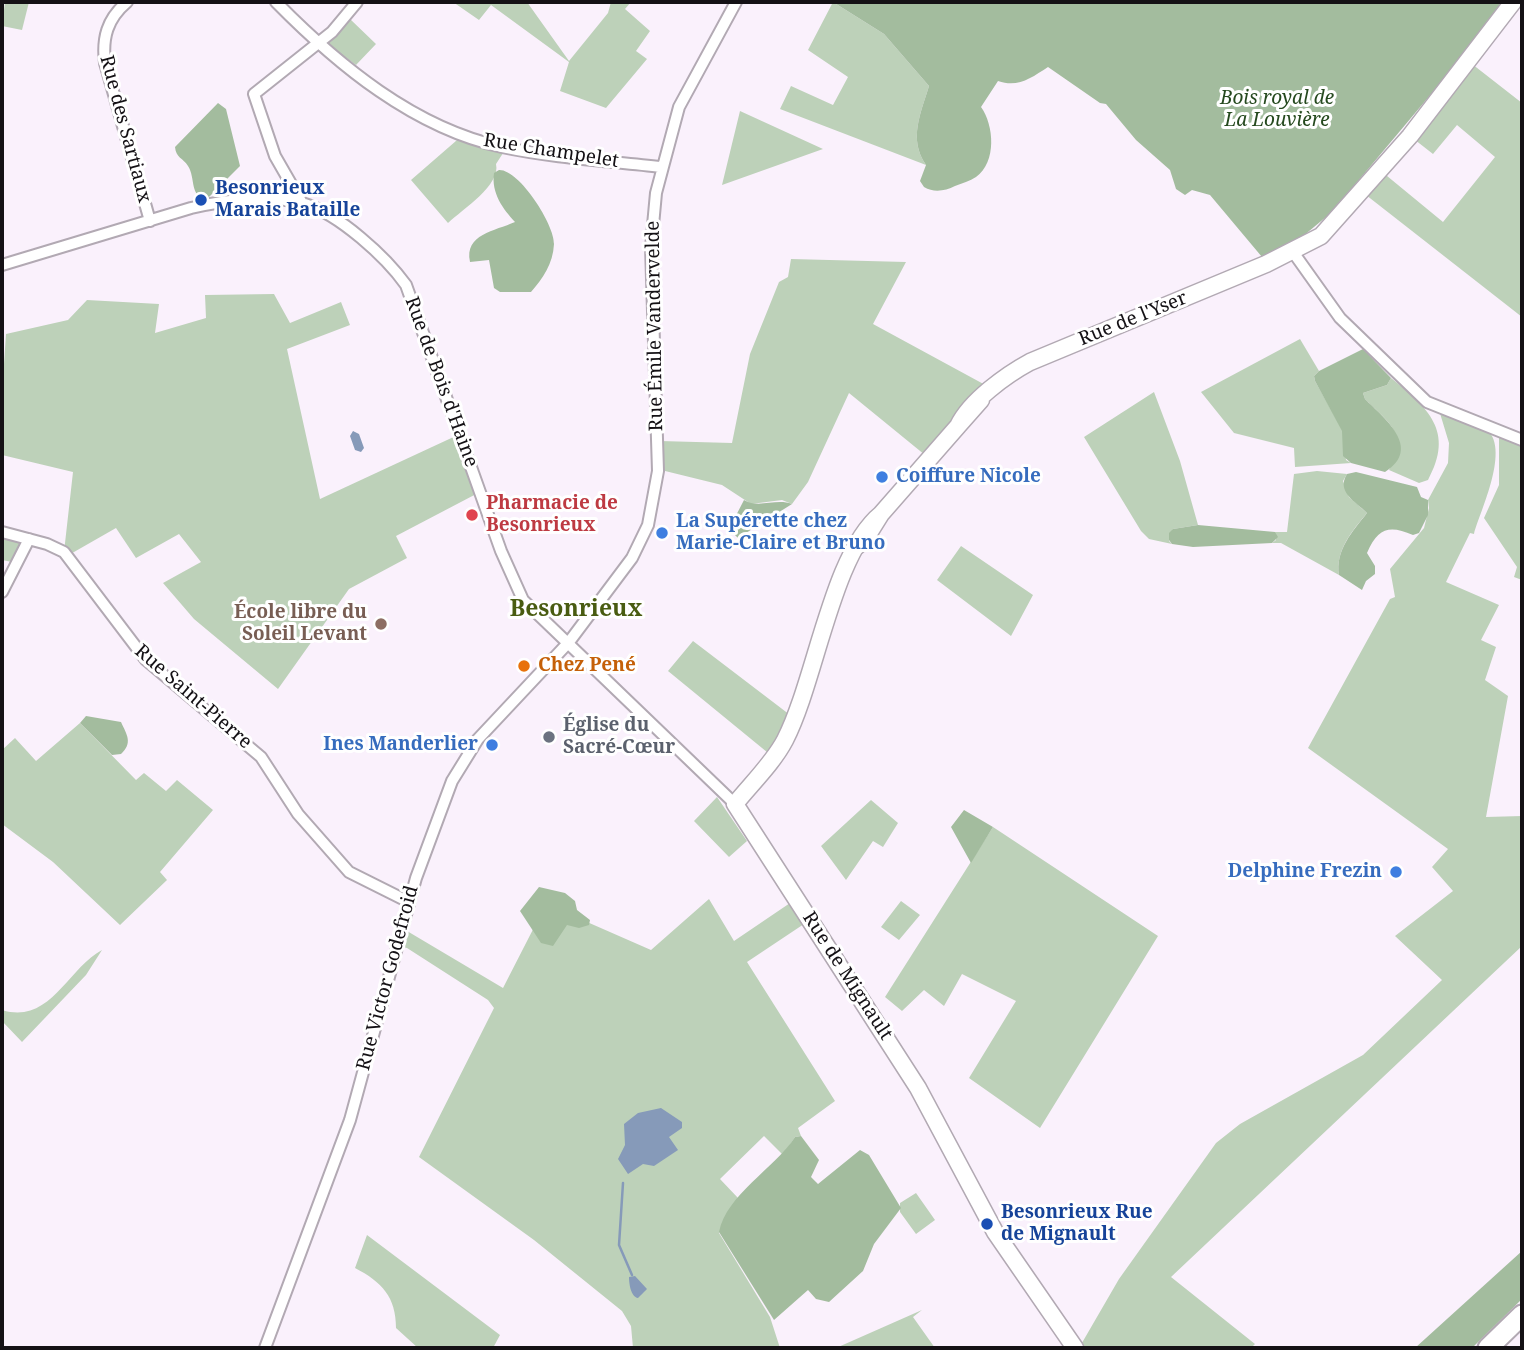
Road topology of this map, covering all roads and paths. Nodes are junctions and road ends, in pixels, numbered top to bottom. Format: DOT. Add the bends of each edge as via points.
graph roads {
  1 [pos="127,2"];
  2 [pos="276,2"];
  3 [pos="357,2"];
  4 [pos="736,2"];
  5 [pos="1513,2"];
  6 [pos="319,44"];
  7 [pos="661,167"];
  8 [pos="302,203"];
  9 [pos="150,221"];
  10 [pos="1293,252"];
  11 [pos="2,265"];
  12 [pos="1522,440"];
  13 [pos="2,532"];
  14 [pos="29,539"];
  15 [pos="2,592"];
  16 [pos="569,642"];
  17 [pos="734,804"];
  18 [pos="409,902"];
  19 [pos="1522,1315"];
  20 [pos="265,1348"];
  21 [pos="1075,1348"];
  22 [pos="1488,1348"];
  1 -- 9 [label="street, Rue des Sartiaux" via="108,25 103,53"];
  2 -- 6 [label="street, Rue Champelet"];
  3 -- 6 [label="street"];
  4 -- 7 [label="street, Rue Émile Vandervelde" via="685,95"];
  5 -- 10 [label="street, Rue de l'Yser" via="1337,222"];
  6 -- 7 [label="street, Rue Champelet" via="407,109 469,136 503,147"];
  6 -- 8 [label="street" via="254,93 275,156"];
  7 -- 16 [label="street, Rue Émile Vandervelde" via="651,247 655,498 632,558"];
  8 -- 9 [label="street, Rue de Bois d'Haine" via="219,203"];
  8 -- 16 [label="street, Rue de Bois d'Haine" via="383,257 407,285 513,581 531,609"];
  9 -- 11 [label="street, Rue de Bois d'Haine"];
  10 -- 12 [label="street" via="1340,318 1427,401"];
  10 -- 17 [label="street, Rue de l'Yser" via="1030,362 963,416 856,547 785,740"];
  13 -- 14 [label="street, Rue Saint-Pierre"];
  14 -- 15 [label="street"];
  14 -- 18 [label="street, Rue Saint-Pierre" via="64,552 146,660 246,741 314,834 349,872"];
  16 -- 17 [label="street, Rue de Mignault"];
  16 -- 18 [label="street, Rue Victor Godefroid" via="495,719 461,764 440,808"];
  17 -- 21 [label="street, Rue de Mignault" via="918,1088 995,1232"];
  18 -- 20 [label="street, Rue Victor Godefroid" via="349,1120"];
  19 -- 22 [label="highway"];
}
